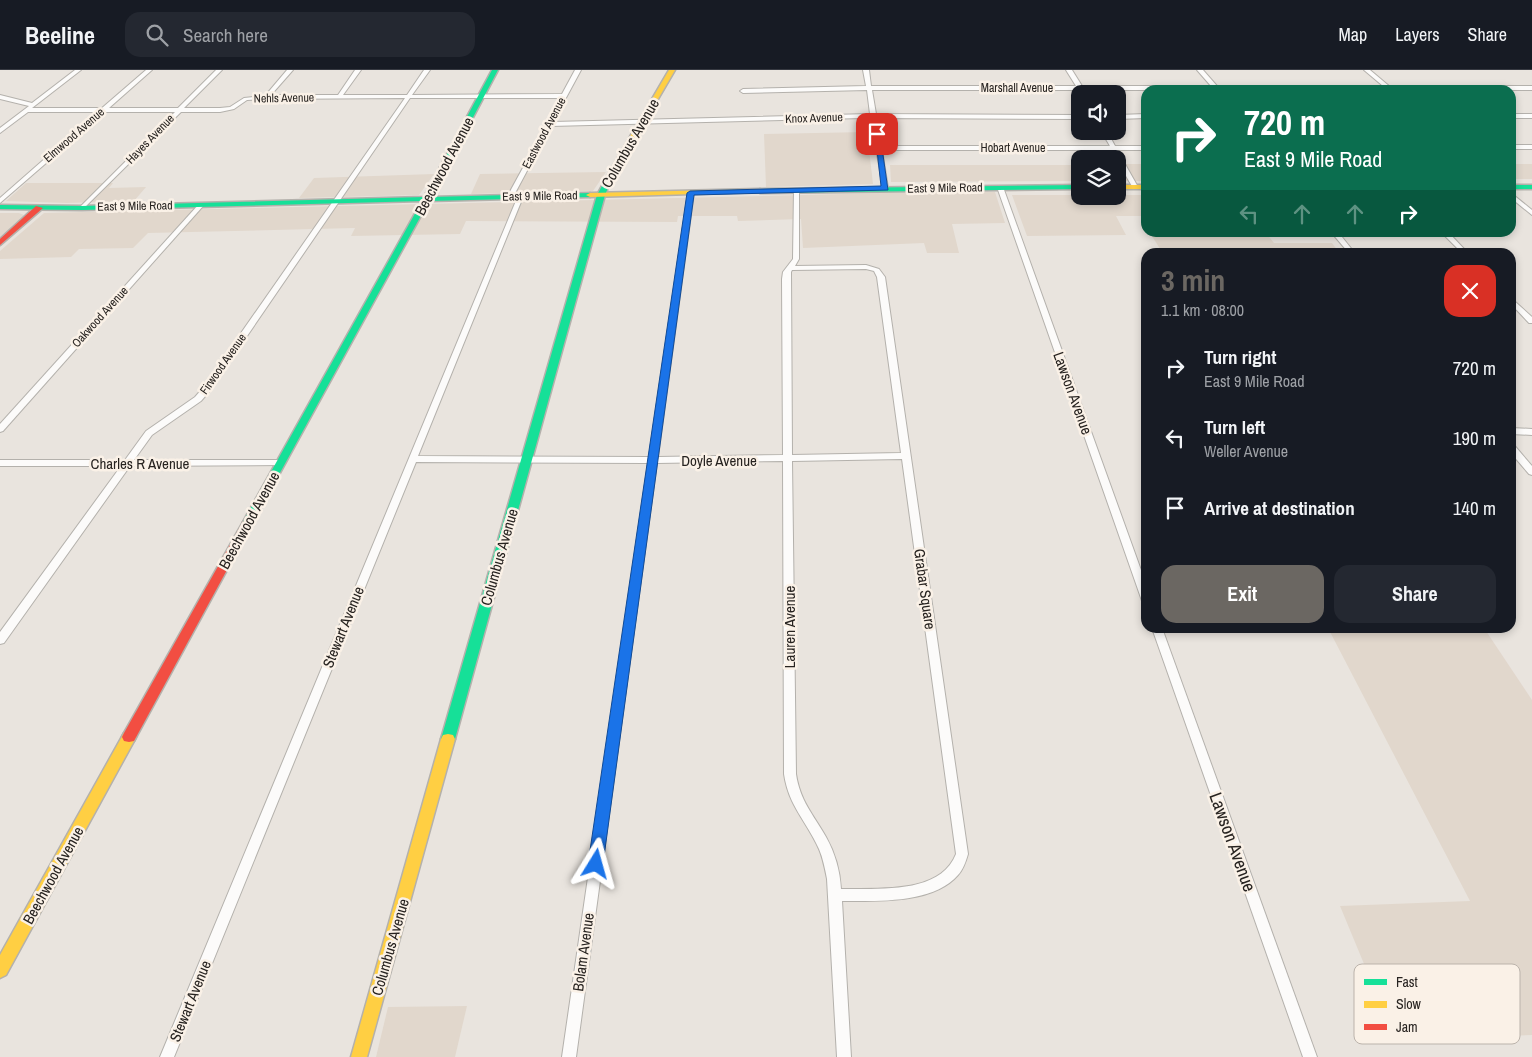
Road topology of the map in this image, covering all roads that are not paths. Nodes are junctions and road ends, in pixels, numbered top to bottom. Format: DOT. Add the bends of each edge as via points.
graph roads {
  1 [pos="78,70"];
  2 [pos="149,70"];
  3 [pos="219,70"];
  4 [pos="290,70"];
  5 [pos="358,70"];
  6 [pos="426,70"];
  7 [pos="496,70"];
  8 [pos="578,70"];
  9 [pos="672,70"];
  10 [pos="866,70"];
  11 [pos="1069,70"];
  12 [pos="1200,70"];
  13 [pos="1367,70"];
  14 [pos="1078,85"];
  15 [pos="1213,85"];
  16 [pos="1384,85"];
  17 [pos="869,88"];
  18 [pos="1516,88"];
  19 [pos="1532,88"];
  20 [pos="1126,90"];
  21 [pos="1141,90"];
  22 [pos="743,91"];
  23 [pos="1071,91"];
  24 [pos="564,96"];
  25 [pos="0,97"];
  26 [pos="267,97"];
  27 [pos="339,97"];
  28 [pos="408,97"];
  29 [pos="480,97"];
  30 [pos="33,105"];
  31 [pos="27,110"];
  32 [pos="104,110"];
  33 [pos="178,110"];
  34 [pos="874,116"];
  35 [pos="1141,116"];
  36 [pos="1516,116"];
  37 [pos="1532,116"];
  38 [pos="1071,117"];
  39 [pos="1126,117"];
  40 [pos="642,122"];
  41 [pos="549,124"];
  42 [pos="0,131"];
  43 [pos="1109,140"];
  44 [pos="1516,147"];
  45 [pos="1532,147"];
  46 [pos="880,148"];
  47 [pos="1113,148"];
  48 [pos="1141,148"];
  49 [pos="1000,187"];
  50 [pos="1071,187"];
  51 [pos="1126,187"];
  52 [pos="1141,187"];
  53 [pos="1516,187"];
  54 [pos="1532,187"];
  55 [pos="885,188"];
  56 [pos="796,190"];
  57 [pos="690,193"];
  58 [pos="601,195"];
  59 [pos="515,197"];
  60 [pos="426,198"];
  61 [pos="1516,199"];
  62 [pos="0,200"];
  63 [pos="337,201"];
  64 [pos="201,205"];
  65 [pos="0,207"];
  66 [pos="39,208"];
  67 [pos="82,208"];
  68 [pos="1532,213"];
  69 [pos="1338,237"];
  70 [pos="1449,237"];
  71 [pos="0,243"];
  72 [pos="1348,248"];
  73 [pos="1460,248"];
  74 [pos="790,268"];
  75 [pos="1516,305"];
  76 [pos="1532,321"];
  77 [pos="0,429"];
  78 [pos="1516,431"];
  79 [pos="1532,432"];
  80 [pos="1516,454"];
  81 [pos="906,456"];
  82 [pos="412,459"];
  83 [pos="786,459"];
  84 [pos="526,460"];
  85 [pos="652,460"];
  86 [pos="0,463"];
  87 [pos="280,463"];
  88 [pos="127,464"];
  89 [pos="1532,472"];
  90 [pos="1141,584"];
  91 [pos="1159,633"];
  92 [pos="0,640"];
  93 [pos="836,895"];
  94 [pos="0,970"];
  95 [pos="167,1057"];
  96 [pos="359,1057"];
  97 [pos="569,1057"];
  98 [pos="844,1057"];
  99 [pos="1310,1057"];
  1 -- 30 [label="street"];
  2 -- 32 [label="street, Elmwood Avenue"];
  3 -- 33 [label="street, Hayes Avenue"];
  4 -- 26 [label="street"];
  5 -- 27 [label="street"];
  6 -- 28 [label="street, Firwood Avenue"];
  7 -- 29 [label="street, Beechwood Avenue"];
  8 -- 24 [label="street, Eastwood Avenue"];
  9 -- 40 [label="street, Columbus Avenue"];
  10 -- 17 [label="street"];
  11 -- 14 [label="street"];
  12 -- 15 [label="street"];
  13 -- 16 [label="street"];
  17 -- 22 [label="street, Marshall Avenue"];
  17 -- 23 [label="street, Marshall Avenue"];
  17 -- 34 [label="street"];
  18 -- 19 [label="street, Marshall Avenue"];
  20 -- 21 [label="street, Marshall Avenue"];
  24 -- 29 [label="street, Nehls Avenue"];
  24 -- 41 [label="street, Eastwood Avenue"];
  25 -- 30 [label="street"];
  26 -- 27 [label="street, Nehls Avenue"];
  26 -- 33 [label="street, Nehls Avenue" via="246,99 225,110"];
  27 -- 28 [label="street, Nehls Avenue"];
  28 -- 29 [label="street, Nehls Avenue"];
  28 -- 63 [label="street, Firwood Avenue"];
  29 -- 60 [label="street, Beechwood Avenue"];
  30 -- 31 [label="street"];
  31 -- 32 [label="street, Nehls Avenue"];
  31 -- 42 [label="street"];
  32 -- 33 [label="street, Nehls Avenue"];
  32 -- 62 [label="street, Elmwood Avenue"];
  33 -- 67 [label="street, Hayes Avenue"];
  34 -- 38 [label="street, Knox Avenue"];
  34 -- 40 [label="street, Knox Avenue"];
  34 -- 46 [label="street"];
  35 -- 39 [label="street"];
  36 -- 37 [label="street"];
  40 -- 41 [label="street, Knox Avenue"];
  40 -- 58 [label="street, Columbus Avenue"];
  41 -- 59 [label="street, Eastwood Avenue"];
  43 -- 47 [label="street"];
  44 -- 45 [label="street"];
  46 -- 47 [label="street, Hobart Avenue"];
  46 -- 55 [label="street"];
  47 -- 48 [label="street, Hobart Avenue"];
  47 -- 52 [label="street"];
  49 -- 50 [label="street, East 9 Mile Road"];
  49 -- 55 [label="street, East 9 Mile Road"];
  49 -- 90 [label="street, Lawson Avenue"];
  51 -- 52 [label="street"];
  53 -- 54 [label="street"];
  55 -- 56 [label="street, East 9 Mile Road"];
  56 -- 57 [label="street, East 9 Mile Road"];
  56 -- 74 [label="street, Lauren Avenue" via="797,252"];
  57 -- 58 [label="street, East 9 Mile Road"];
  57 -- 85 [label="street, Bolam Avenue"];
  58 -- 59 [label="street, East 9 Mile Road"];
  58 -- 84 [label="street, Columbus Avenue"];
  59 -- 60 [label="street, East 9 Mile Road"];
  59 -- 82 [label="street, Stewart Avenue"];
  60 -- 63 [label="street, East 9 Mile Road"];
  60 -- 87 [label="street, Beechwood Avenue"];
  61 -- 68 [label="street"];
  63 -- 64 [label="street, East 9 Mile Road"];
  63 -- 88 [label="street, Firwood Avenue" via="205,391 154,429"];
  64 -- 67 [label="street, East 9 Mile Road"];
  64 -- 77 [label="street, Oakwood Avenue"];
  65 -- 66 [label="street, East 9 Mile Road"];
  66 -- 67 [label="street, East 9 Mile Road"];
  66 -- 71 [label="street"];
  69 -- 72 [label="street"];
  70 -- 73 [label="street"];
  74 -- 81 [label="street, Grabar Square" via="866,266 879,272"];
  74 -- 83 [label="street, Lauren Avenue" via="786,275"];
  75 -- 76 [label="street"];
  78 -- 79 [label="street"];
  80 -- 89 [label="street"];
  81 -- 83 [label="street, Doyle Avenue"];
  81 -- 93 [label="street, Grabar Square" via="962,854 954,871 928,887 912,892"];
  82 -- 84 [label="street, Doyle Avenue"];
  82 -- 95 [label="street, Stewart Avenue"];
  83 -- 85 [label="street, Doyle Avenue"];
  83 -- 93 [label="street, Lauren Avenue" via="791,782 794,797 827,852"];
  84 -- 85 [label="street, Doyle Avenue"];
  84 -- 96 [label="street, Columbus Avenue"];
  85 -- 97 [label="street, Bolam Avenue"];
  86 -- 88 [label="street, Charles R Avenue"];
  87 -- 88 [label="street, Charles R Avenue"];
  87 -- 94 [label="street, Beechwood Avenue"];
  88 -- 92 [label="street, Firwood Avenue"];
  91 -- 99 [label="street, Lawson Avenue"];
  93 -- 98 [label="street, Lauren Avenue"];
}
